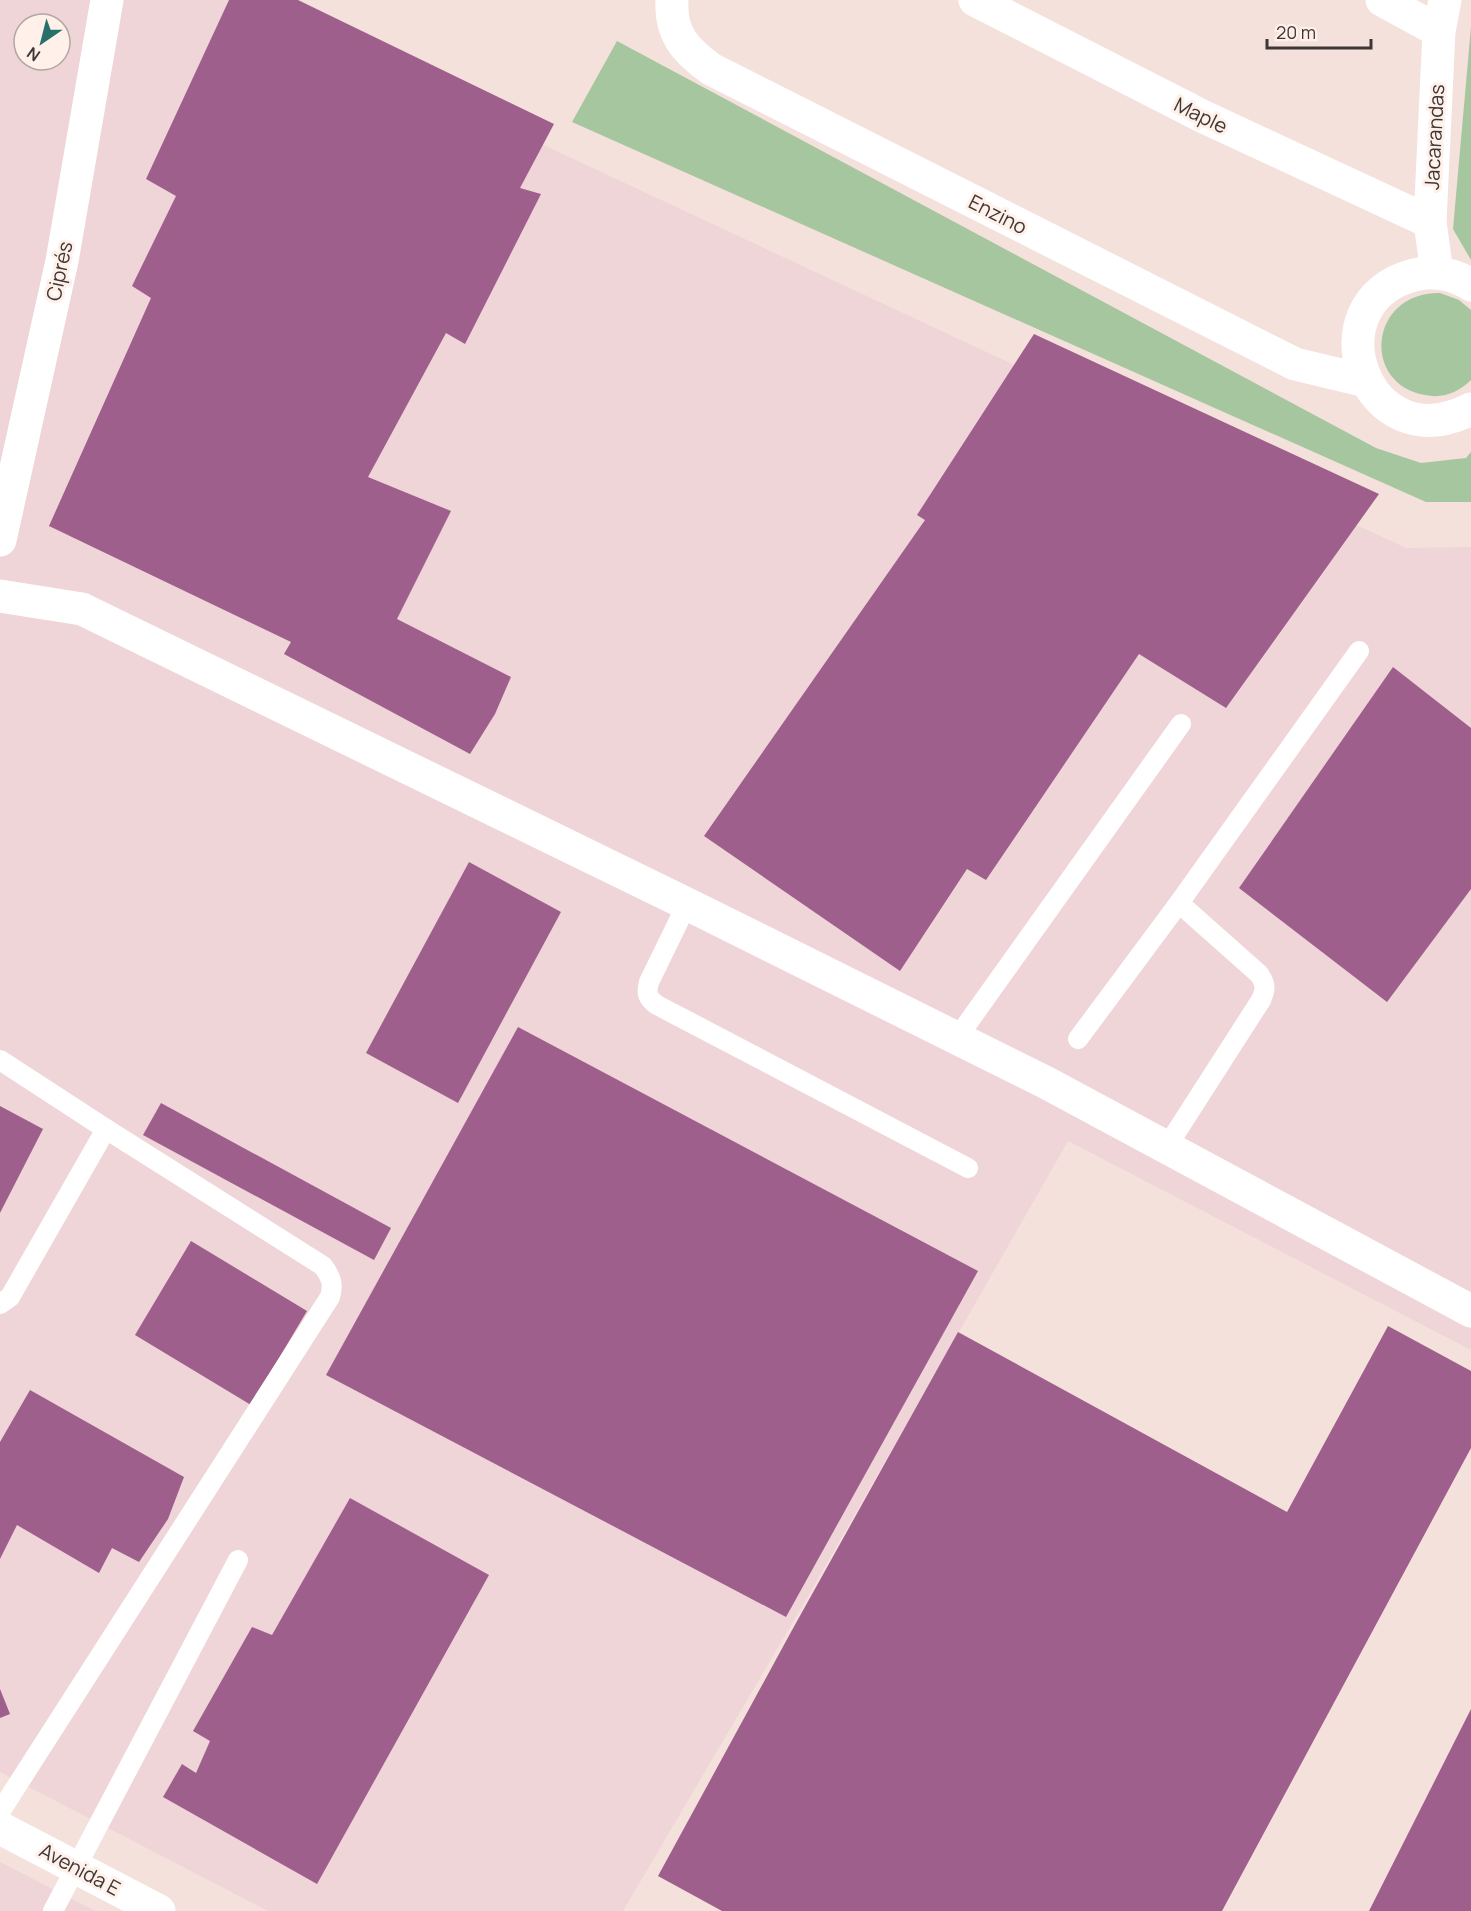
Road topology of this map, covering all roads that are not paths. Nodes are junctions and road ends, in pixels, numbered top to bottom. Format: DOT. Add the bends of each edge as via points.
graph roads {
  1 [pos="107,0"];
  2 [pos="672,0"];
  3 [pos="975,0"];
  4 [pos="1383,0"];
  5 [pos="1442,15"];
  6 [pos="1430,222"];
  7 [pos="1437,273"];
  8 [pos="1471,285"];
  9 [pos="1366,381"];
  10 [pos="1471,409"];
  11 [pos="0,540"];
  12 [pos="0,596"];
  13 [pos="1359,651"];
  14 [pos="1181,724"];
  15 [pos="1179,903"];
  16 [pos="687,904"];
  17 [pos="957,1038"];
  18 [pos="1078,1039"];
  19 [pos="0,1060"];
  20 [pos="106,1129"];
  21 [pos="1166,1148"];
  22 [pos="968,1168"];
  23 [pos="0,1304"];
  24 [pos="1471,1311"];
  25 [pos="238,1560"];
  26 [pos="0,1812"];
  27 [pos="0,1828"];
  28 [pos="76,1867"];
  29 [pos="52,1911"];
  30 [pos="159,1911"];
  1 -- 11 [label="street, Ciprés" via="62,261"];
  2 -- 9 [label="street, Enzino" via="671,17 678,35 691,54 711,69 1295,364"];
  3 -- 6 [label="street, Maple" via="1204,117"];
  4 -- 5 [label="street"];
  5 -- 6 [label="street, Jacarandas"];
  6 -- 7 [label="street, Jacarandas"];
  7 -- 8 [label="street"];
  7 -- 9 [label="street" via="1397,281 1370,306 1357,344"];
  9 -- 10 [label="street" via="1386,405 1413,418 1443,420"];
  12 -- 16 [label="street" via="82,609"];
  13 -- 15 [label="lane"];
  14 -- 17 [label="lane"];
  15 -- 18 [label="lane"];
  15 -- 21 [label="lane" via="1259,974 1265,992"];
  16 -- 17 [label="street"];
  16 -- 22 [label="lane" via="649,982 649,999"];
  17 -- 21 [label="street"];
  19 -- 20 [label="lane"];
  20 -- 23 [label="lane" via="10,1297"];
  20 -- 26 [label="lane" via="323,1266 333,1286 330,1297"];
  21 -- 24 [label="street"];
  25 -- 28 [label="lane"];
  27 -- 28 [label="street, Avenida E"];
  28 -- 29 [label="lane"];
  28 -- 30 [label="street, Avenida E"];
}
